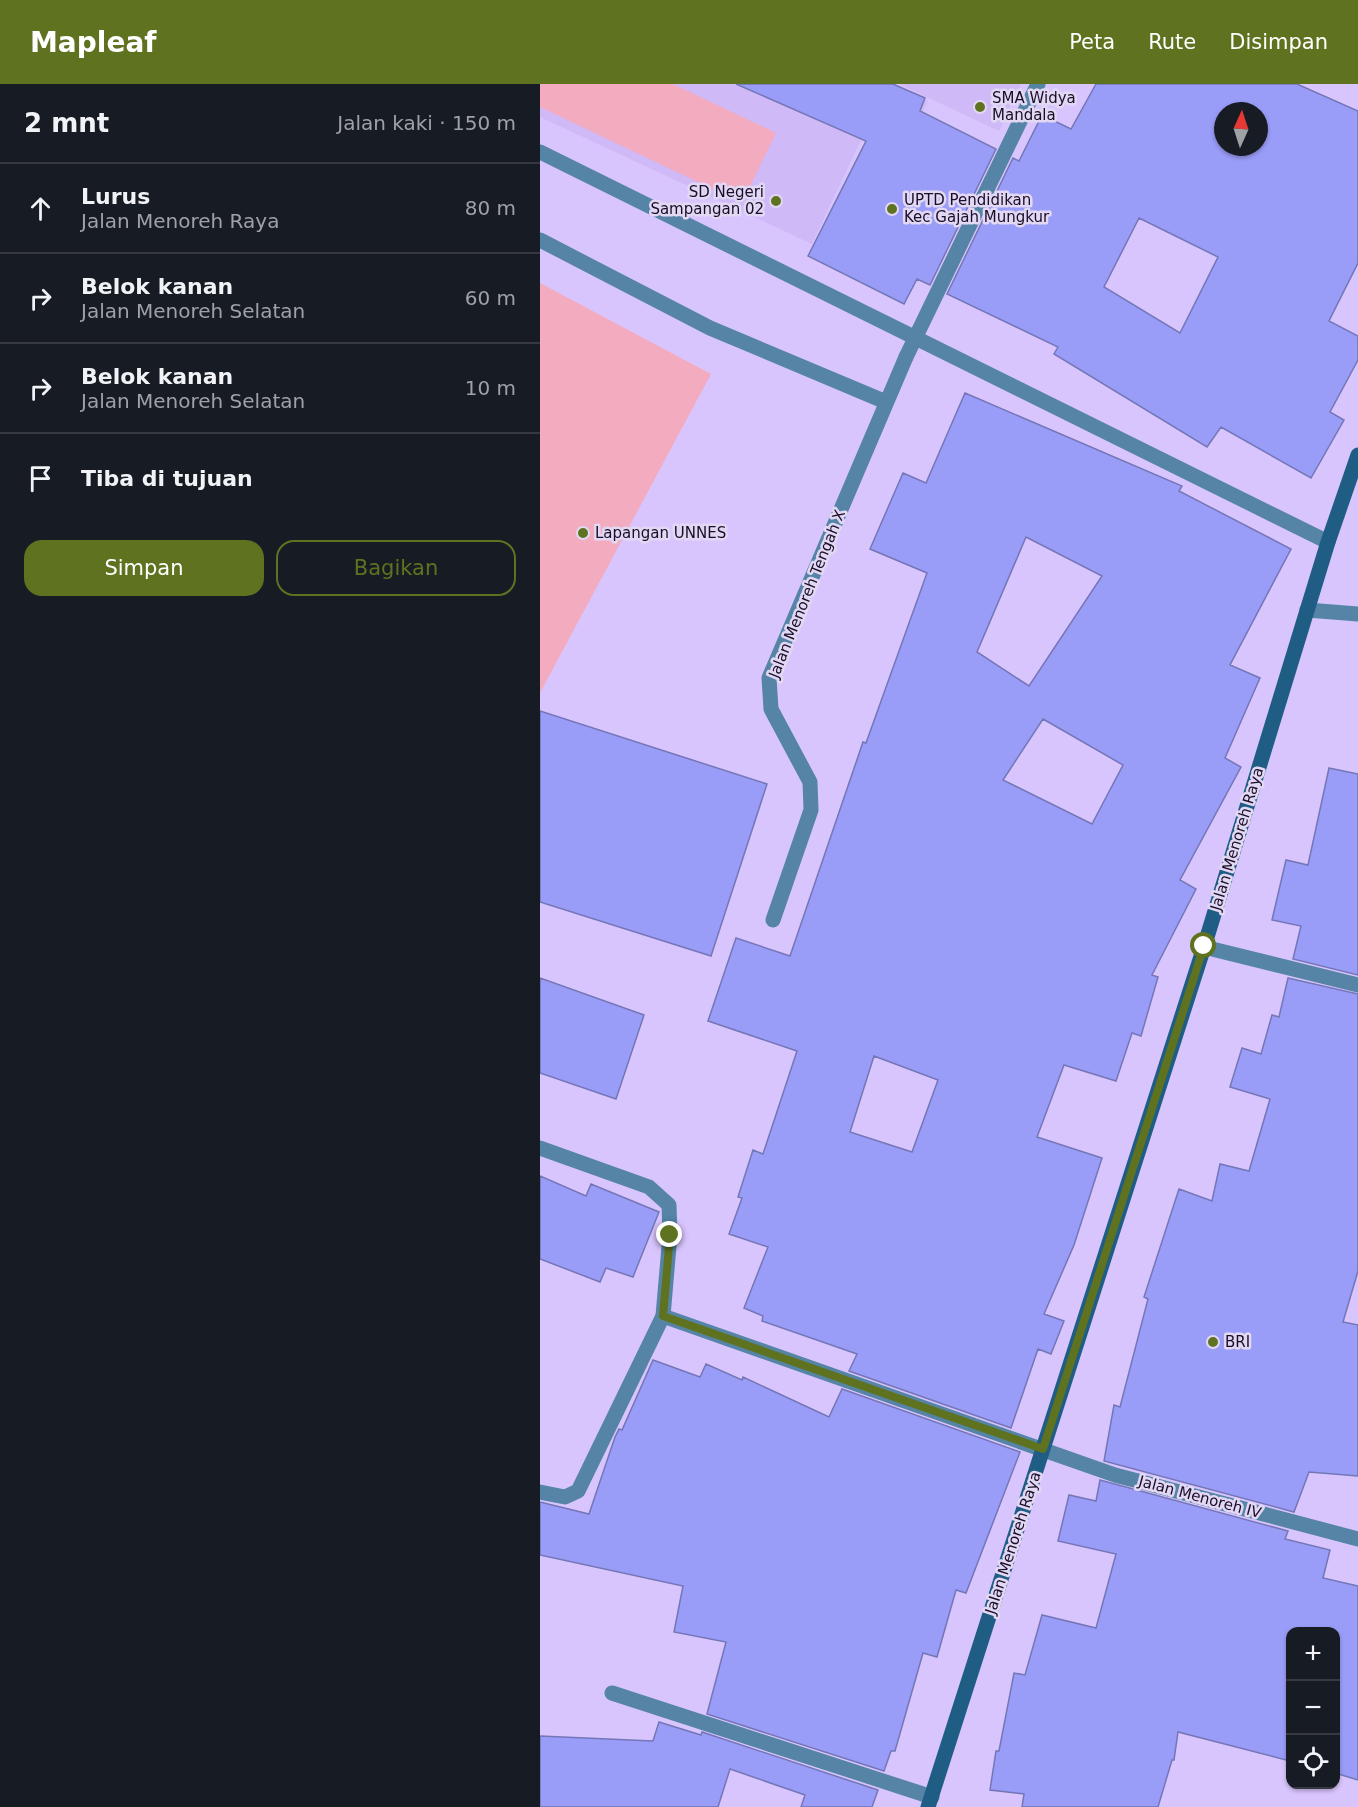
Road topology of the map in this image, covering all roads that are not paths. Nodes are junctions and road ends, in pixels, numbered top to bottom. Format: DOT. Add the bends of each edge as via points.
graph roads {
  1 [pos="1038,84"];
  2 [pos="540,152"];
  3 [pos="540,240"];
  4 [pos="915,338"];
  5 [pos="886,402"];
  6 [pos="1358,455"];
  7 [pos="1328,542"];
  8 [pos="1307,610"];
  9 [pos="1358,614"];
  10 [pos="773,920"];
  11 [pos="1204,946"];
  12 [pos="1358,985"];
  13 [pos="540,1148"];
  14 [pos="663,1316"];
  15 [pos="1043,1449"];
  16 [pos="540,1492"];
  17 [pos="1358,1539"];
  18 [pos="612,1693"];
  19 [pos="930,1802"];
  1 -- 4 [label="street, Jalan Menoreh Tengah X"];
  2 -- 4 [label="street"];
  3 -- 5 [label="street" via="710,328"];
  4 -- 5 [label="street, Jalan Menoreh Tengah X"];
  4 -- 7 [label="street"];
  5 -- 10 [label="street, Jalan Menoreh Tengah X" via="770,678 771,709 810,782 811,810"];
  6 -- 7 [label="main road, Jalan Menoreh Raya"];
  7 -- 8 [label="main road, Jalan Menoreh Raya"];
  8 -- 9 [label="street"];
  8 -- 11 [label="main road, Jalan Menoreh Raya"];
  11 -- 12 [label="street"];
  11 -- 15 [label="main road, Jalan Menoreh Raya"];
  13 -- 14 [label="street" via="649,1187 669,1205"];
  14 -- 15 [label="street, Jalan Menoreh IV"];
  14 -- 16 [label="street" via="578,1491 565,1497"];
  15 -- 17 [label="street, Jalan Menoreh IV" via="1115,1474"];
  15 -- 19 [label="main road, Jalan Menoreh Raya"];
  18 -- 19 [label="street"];
}
